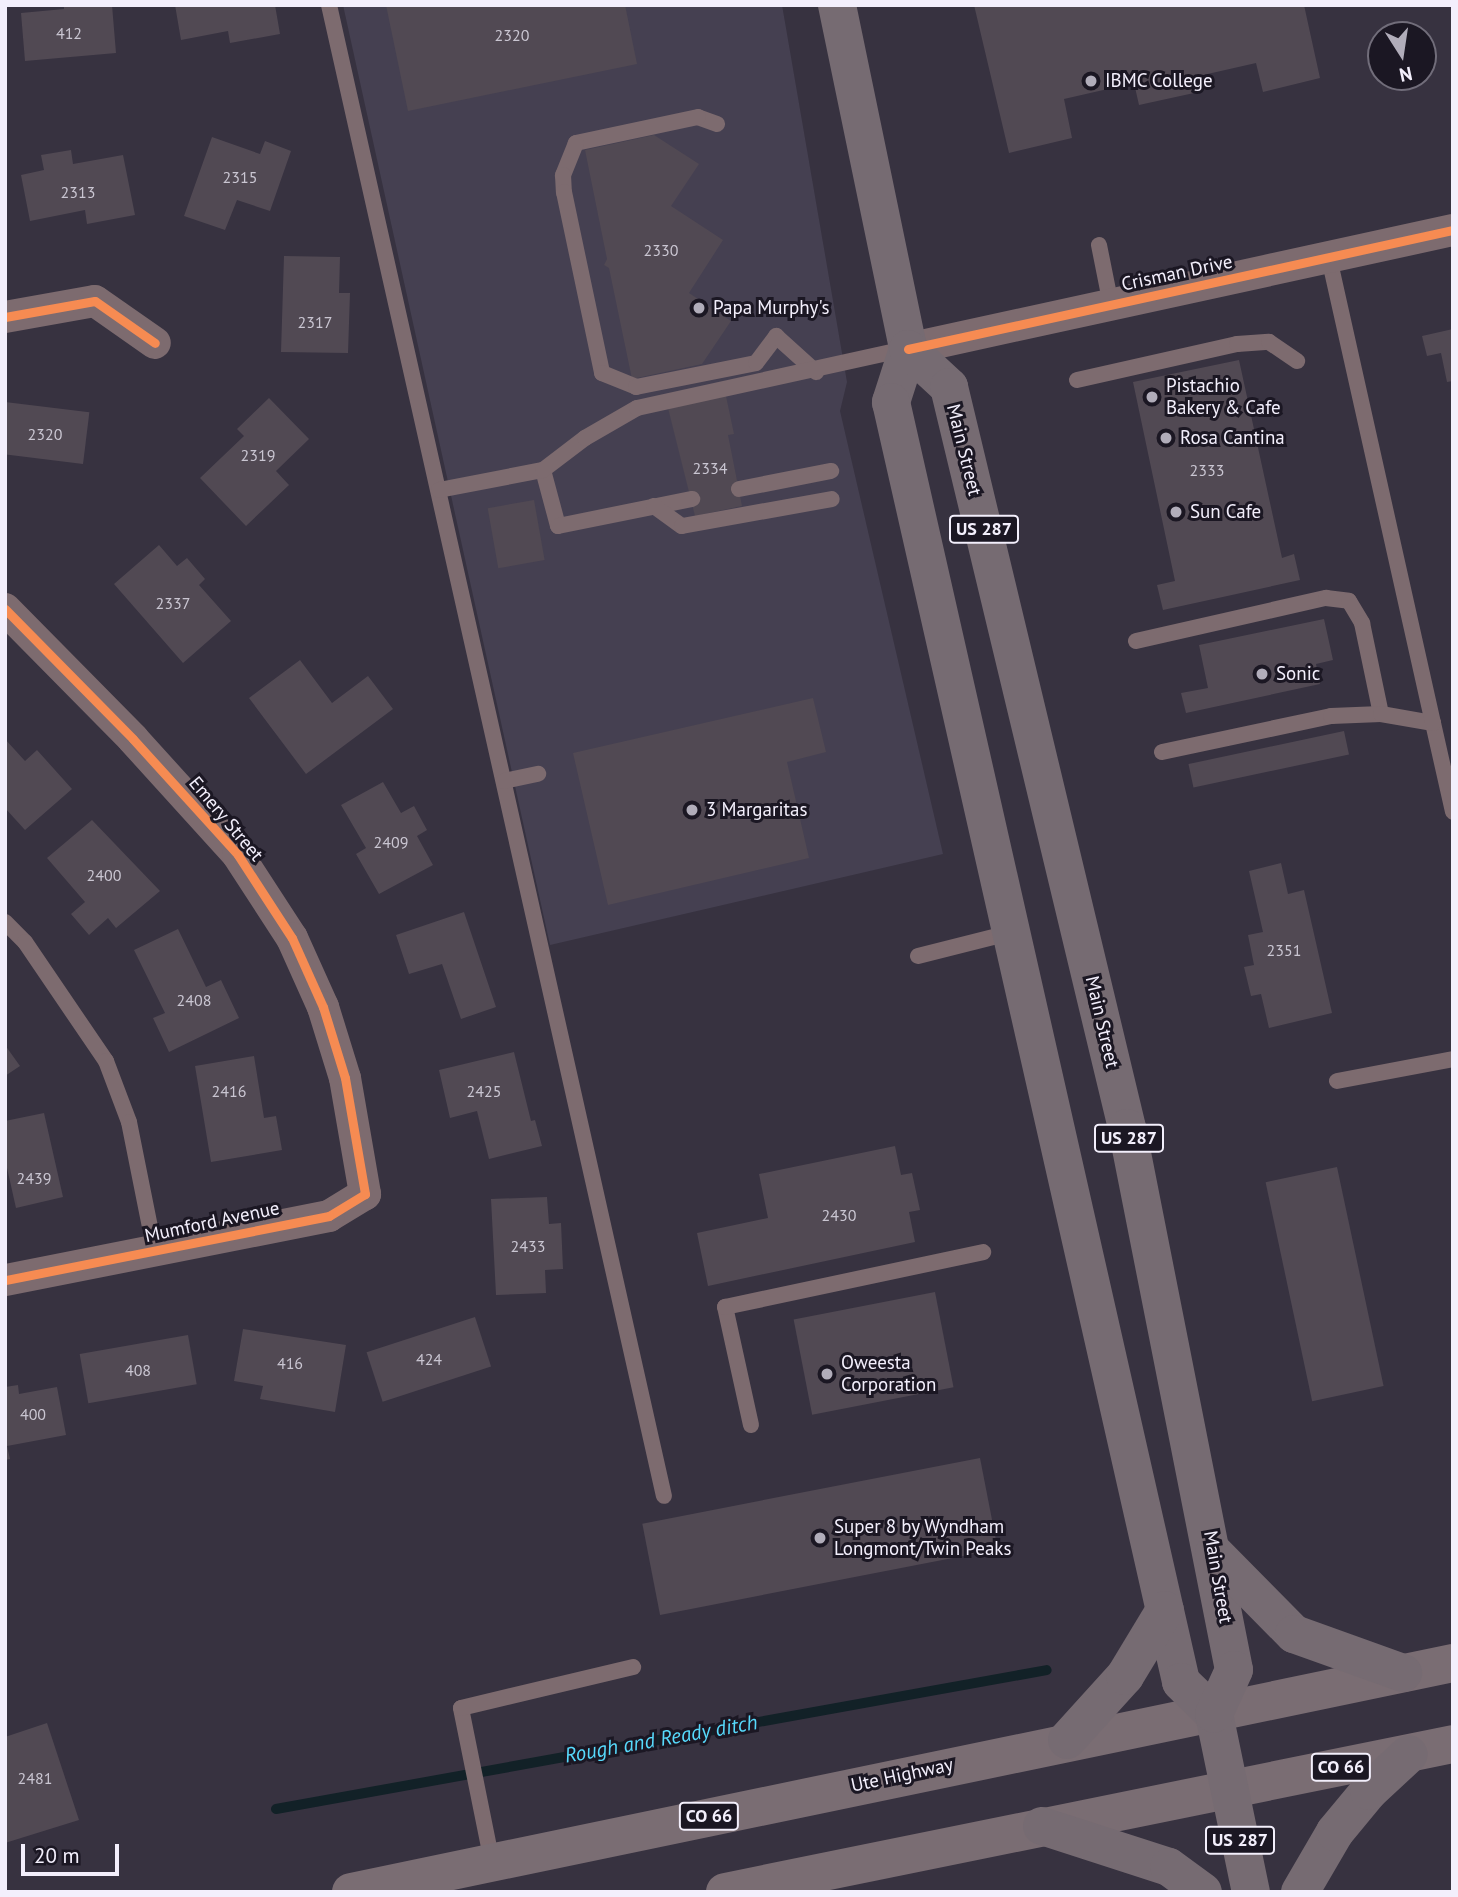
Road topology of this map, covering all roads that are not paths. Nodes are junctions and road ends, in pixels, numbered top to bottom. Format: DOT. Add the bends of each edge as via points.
graph roads {
  1 [pos="329,5"];
  2 [pos="837,5"];
  3 [pos="717,124"];
  4 [pos="1453,230"];
  5 [pos="1099,245"];
  6 [pos="1329,258"];
  7 [pos="1111,305"];
  8 [pos="5,317"];
  9 [pos="155,343"];
  10 [pos="908,349"];
  11 [pos="1297,361"];
  12 [pos="816,372"];
  13 [pos="1077,380"];
  14 [pos="543,470"];
  15 [pos="831,471"];
  16 [pos="739,489"];
  17 [pos="439,490"];
  18 [pos="692,499"];
  19 [pos="832,499"];
  20 [pos="654,506"];
  21 [pos="5,609"];
  22 [pos="1136,641"];
  23 [pos="1381,713"];
  24 [pos="1433,723"];
  25 [pos="1162,752"];
  26 [pos="538,774"];
  27 [pos="504,781"];
  28 [pos="1453,812"];
  29 [pos="5,922"];
  30 [pos="1009,933"];
  31 [pos="918,956"];
  32 [pos="1453,1059"];
  33 [pos="1337,1082"];
  34 [pos="355,1139"];
  35 [pos="155,1252"];
  36 [pos="983,1252"];
  37 [pos="5,1280"];
  38 [pos="751,1425"];
  39 [pos="664,1496"];
  40 [pos="1214,1553"];
  41 [pos="1165,1610"];
  42 [pos="1453,1663"];
  43 [pos="633,1667"];
  44 [pos="1403,1673"];
  45 [pos="1214,1714"];
  46 [pos="1067,1740"];
  47 [pos="1453,1744"];
  48 [pos="1409,1754"];
  49 [pos="1230,1789"];
  50 [pos="1042,1826"];
  51 [pos="492,1863"];
  52 [pos="351,1892"];
  53 [pos="725,1892"];
  54 [pos="1203,1892"];
  55 [pos="1251,1892"];
  56 [pos="1300,1892"];
  1 -- 17 [label="lane"];
  2 -- 10 [label="highway, US 287"];
  3 -- 12 [label="lane" via="698,117 576,143 563,175 564,192 602,373 636,387 756,363 776,336"];
  4 -- 6 [label="street, Crisman Drive"];
  5 -- 7 [label="lane"];
  6 -- 7 [label="street, Crisman Drive"];
  6 -- 24 [label="lane"];
  7 -- 10 [label="street, Crisman Drive"];
  8 -- 9 [label="street" via="95,301"];
  10 -- 12 [label="lane"];
  10 -- 30 [label="highway, US 287" via="891,402"];
  10 -- 40 [label="highway, Main Street / US 287" via="949,387 1127,1128"];
  11 -- 13 [label="lane" via="1269,342 1237,344"];
  12 -- 14 [label="lane" via="637,408 585,438"];
  14 -- 17 [label="lane"];
  14 -- 20 [label="lane" via="558,526"];
  15 -- 16 [label="lane"];
  17 -- 27 [label="lane"];
  18 -- 20 [label="lane"];
  19 -- 20 [label="lane" via="682,526"];
  21 -- 34 [label="street, Emery Street" via="133,739 238,855 292,938 323,1007 345,1078"];
  22 -- 23 [label="lane" via="1326,598 1349,601 1362,623"];
  23 -- 24 [label="lane"];
  23 -- 25 [label="lane" via="1331,716"];
  24 -- 28 [label="lane"];
  26 -- 27 [label="lane"];
  27 -- 39 [label="lane"];
  29 -- 35 [label="lane" via="24,942 106,1061 129,1122"];
  30 -- 31 [label="lane"];
  30 -- 41 [label="highway, US 287"];
  32 -- 33 [label="lane"];
  34 -- 35 [label="street, Mumford Avenue" via="365,1194 329,1216"];
  35 -- 37 [label="street, Mumford Avenue"];
  36 -- 38 [label="lane" via="725,1307"];
  40 -- 44 [label="highway" via="1294,1634"];
  40 -- 45 [label="highway, Main Street / US 287" via="1234,1671"];
  41 -- 45 [label="highway, US 287" via="1181,1682"];
  41 -- 46 [label="highway" via="1125,1676"];
  42 -- 44 [label="main road, Ute Highway / CO 66"];
  43 -- 51 [label="lane" via="461,1708"];
  44 -- 45 [label="main road, Ute Highway / CO 66"];
  45 -- 46 [label="main road, Ute Highway / CO 66"];
  45 -- 49 [label="highway, US 287"];
  46 -- 51 [label="main road, Ute Highway / CO 66"];
  47 -- 48 [label="main road, CO 66"];
  48 -- 49 [label="main road, CO 66"];
  48 -- 56 [label="highway" via="1369,1791 1335,1832"];
  49 -- 50 [label="main road, CO 66"];
  49 -- 55 [label="highway, US 287"];
  50 -- 53 [label="main road, CO 66"];
  50 -- 54 [label="highway" via="1169,1867"];
  51 -- 52 [label="main road, Ute Highway / CO 66"];
}
